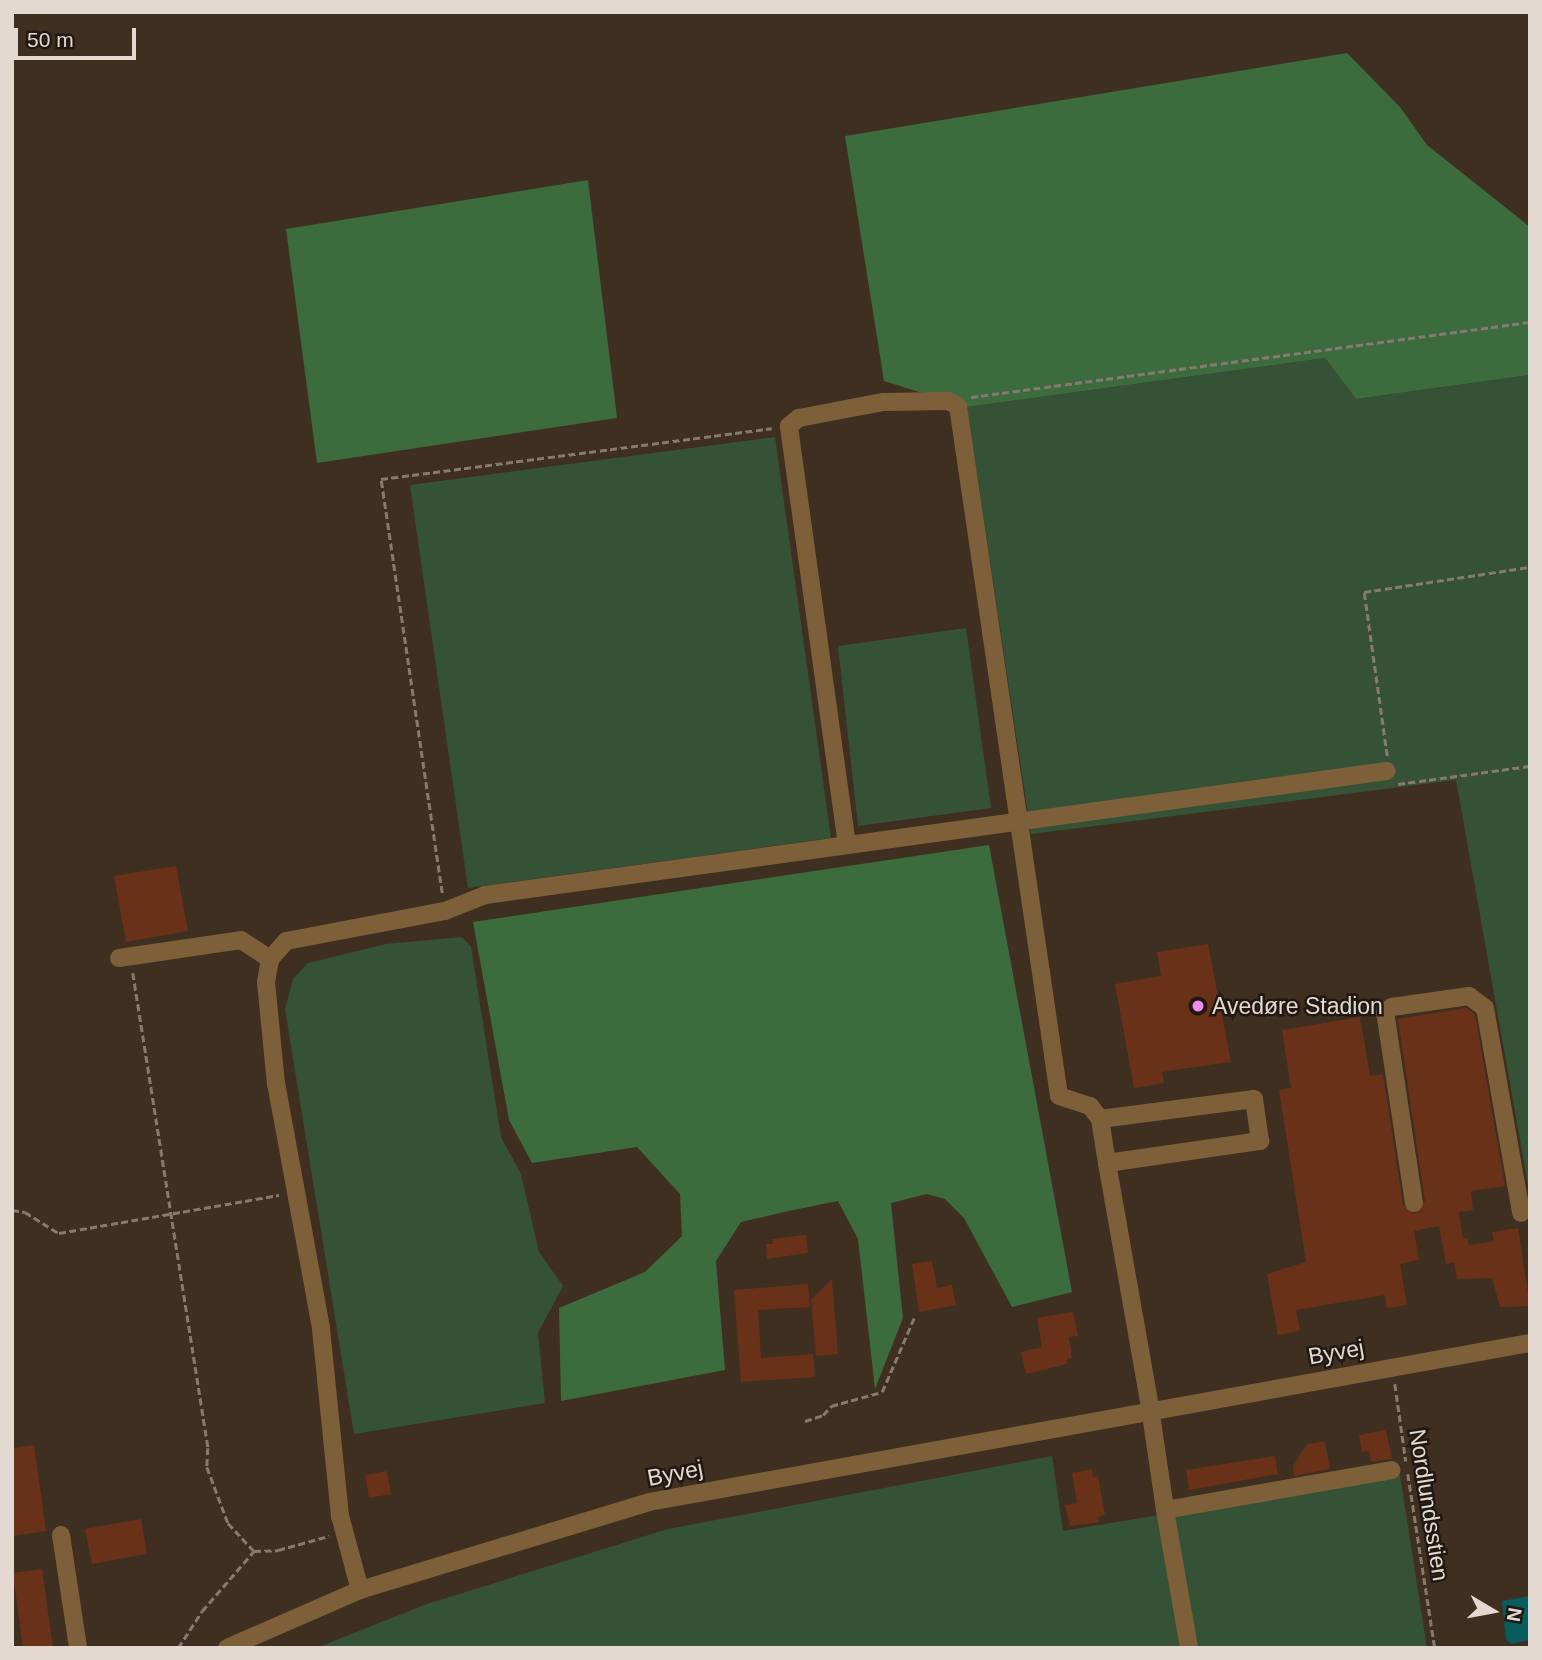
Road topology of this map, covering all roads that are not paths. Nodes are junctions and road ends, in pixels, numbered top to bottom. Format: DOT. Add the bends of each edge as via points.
graph roads {
  1 [pos="1387,771"];
  2 [pos="1018,820"];
  3 [pos="847,845"];
  4 [pos="125,957"];
  5 [pos="270,959"];
  6 [pos="1100,1119"];
  7 [pos="1107,1163"];
  8 [pos="1415,1203"];
  9 [pos="1521,1213"];
  10 [pos="1530,1343"];
  11 [pos="1150,1408"];
  12 [pos="1392,1470"];
  13 [pos="1165,1510"];
  14 [pos="61,1535"];
  15 [pos="360,1590"];
  16 [pos="78,1648"];
  17 [pos="228,1648"];
  18 [pos="1189,1648"];
  1 -- 2 [label="street"];
  2 -- 3 [label="street"];
  2 -- 3 [label="street" via="958,407 948,401 883,402 799,418 789,426"];
  2 -- 6 [label="street" via="1059,1096 1090,1106"];
  3 -- 5 [label="street" via="485,895 445,911 286,942"];
  4 -- 5 [label="street" via="242,940"];
  5 -- 15 [label="street" via="266,982 276,1084 324,1350 343,1528"];
  6 -- 7 [label="street"];
  6 -- 7 [label="street" via="1254,1099 1260,1141"];
  7 -- 11 [label="street"];
  8 -- 9 [label="street" via="1385,1012 1392,1007 1469,996 1485,1008"];
  10 -- 11 [label="street, Byvej"];
  11 -- 13 [label="street"];
  11 -- 15 [label="street, Byvej" via="649,1502"];
  12 -- 13 [label="street"];
  13 -- 18 [label="street"];
  14 -- 16 [label="street"];
  15 -- 17 [label="street, Byvej"];
}
